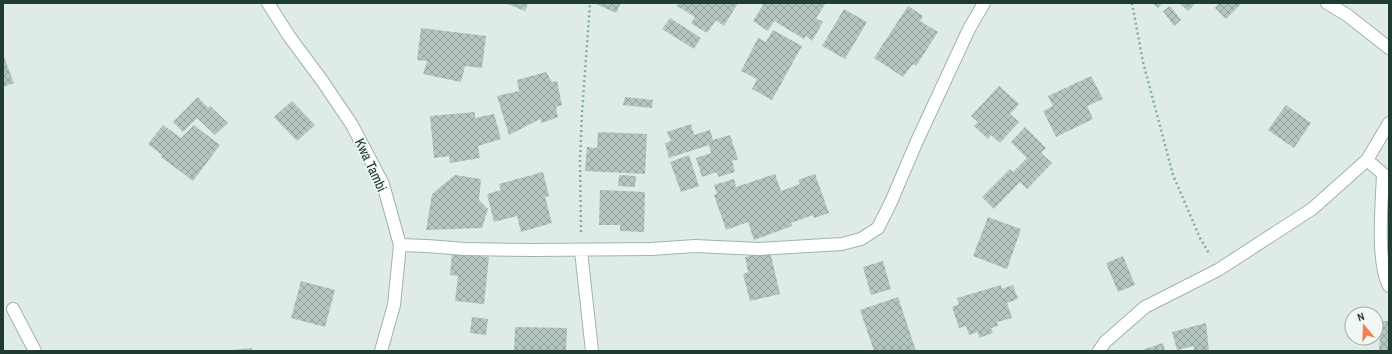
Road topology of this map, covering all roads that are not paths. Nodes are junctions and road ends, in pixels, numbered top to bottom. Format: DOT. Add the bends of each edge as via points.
graph roads {
  1 [pos="268,3"];
  2 [pos="984,3"];
  3 [pos="1327,3"];
  4 [pos="1389,48"];
  5 [pos="1389,123"];
  6 [pos="1366,160"];
  7 [pos="1386,176"];
  8 [pos="400,245"];
  9 [pos="581,251"];
  10 [pos="1389,286"];
  11 [pos="13,309"];
  12 [pos="35,351"];
  13 [pos="381,351"];
  14 [pos="592,351"];
  15 [pos="1099,351"];
  1 -- 8 [label="street, Kwa Tambi" via="352,125 382,184"];
  2 -- 9 [label="street" via="969,29 878,228 860,239 842,244 759,249 695,246"];
  3 -- 4 [label="street" via="1347,15"];
  5 -- 6 [label="street"];
  6 -- 7 [label="street"];
  6 -- 15 [label="street" via="1312,209 1218,270 1145,307 1105,342"];
  7 -- 10 [label="street" via="1381,244 1383,267"];
  8 -- 9 [label="street"];
  8 -- 13 [label="street, Kwa Tambi" via="394,305"];
  9 -- 14 [label="street"];
  11 -- 12 [label="street"];
}
